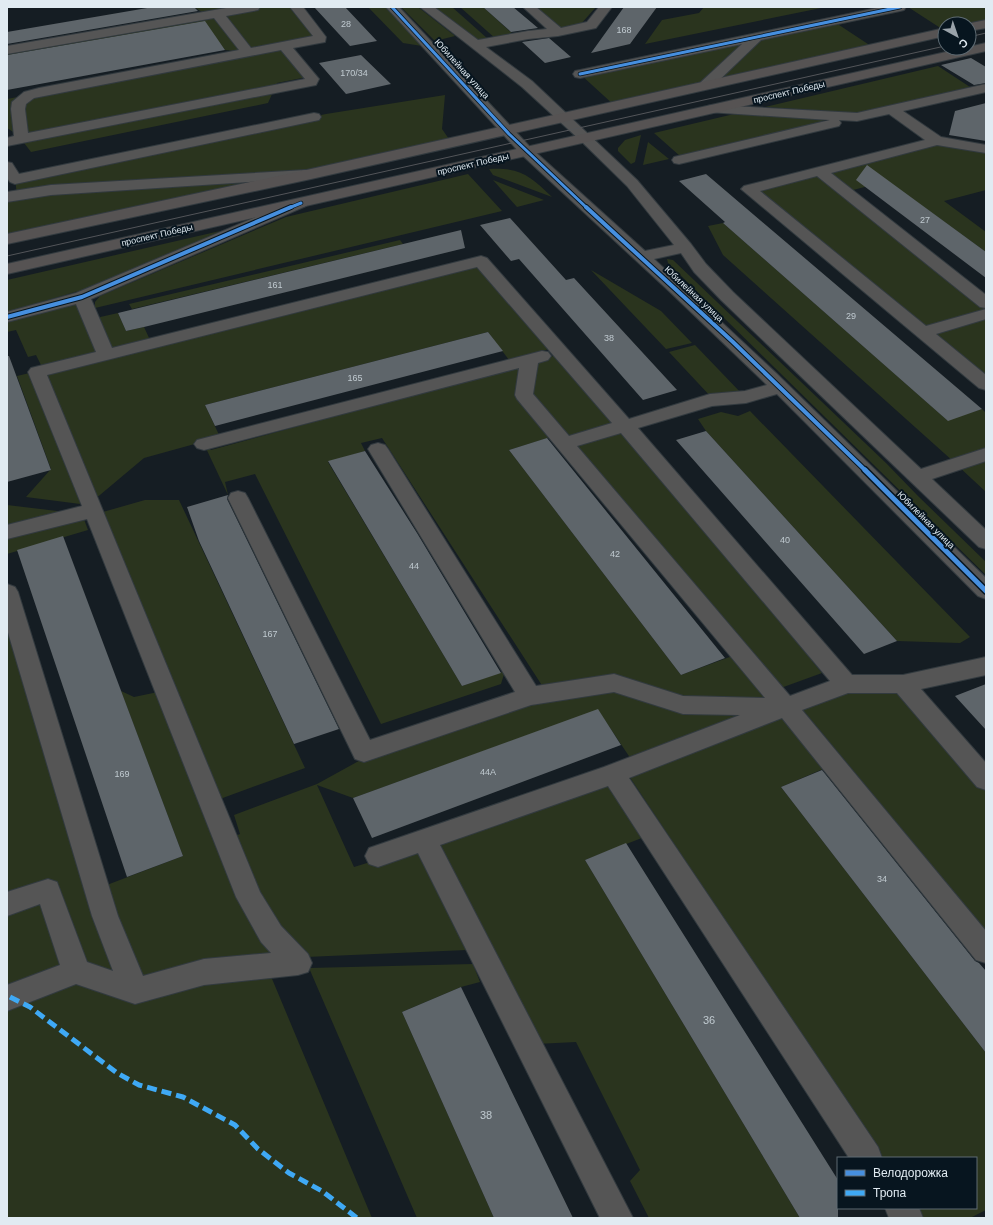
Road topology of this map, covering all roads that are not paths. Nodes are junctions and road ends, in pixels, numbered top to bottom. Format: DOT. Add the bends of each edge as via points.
graph roads {
  1 [pos="254,7"];
  2 [pos="296,7"];
  3 [pos="392,7"];
  4 [pos="426,7"];
  5 [pos="530,7"];
  6 [pos="606,7"];
  7 [pos="900,7"];
  8 [pos="217,13"];
  9 [pos="558,32"];
  10 [pos="937,34"];
  11 [pos="757,37"];
  12 [pos="459,42"];
  13 [pos="430,45"];
  14 [pos="285,47"];
  15 [pos="986,47"];
  16 [pos="7,50"];
  17 [pos="248,53"];
  18 [pos="580,74"];
  19 [pos="706,86"];
  20 [pos="986,88"];
  21 [pos="294,98"];
  22 [pos="714,109"];
  23 [pos="892,109"];
  24 [pos="564,117"];
  25 [pos="857,117"];
  26 [pos="505,130"];
  27 [pos="586,138"];
  28 [pos="22,139"];
  29 [pos="937,141"];
  30 [pos="7,142"];
  31 [pos="986,149"];
  32 [pos="527,152"];
  33 [pos="679,160"];
  34 [pos="7,166"];
  35 [pos="820,171"];
  36 [pos="311,174"];
  37 [pos="7,197"];
  38 [pos="301,203"];
  39 [pos="7,239"];
  40 [pos="685,247"];
  41 [pos="642,257"];
  42 [pos="7,269"];
  43 [pos="82,297"];
  44 [pos="986,303"];
  45 [pos="986,314"];
  46 [pos="7,317"];
  47 [pos="923,332"];
  48 [pos="560,350"];
  49 [pos="106,355"];
  50 [pos="529,359"];
  51 [pos="986,384"];
  52 [pos="780,387"];
  53 [pos="625,426"];
  54 [pos="564,443"];
  55 [pos="204,444"];
  56 [pos="378,449"];
  57 [pos="986,454"];
  58 [pos="919,477"];
  59 [pos="238,498"];
  60 [pos="94,510"];
  61 [pos="7,532"];
  62 [pos="986,542"];
  63 [pos="986,591"];
  64 [pos="7,592"];
  65 [pos="986,666"];
  66 [pos="846,684"];
  67 [pos="903,684"];
  68 [pos="530,696"];
  69 [pos="786,707"];
  70 [pos="613,774"];
  71 [pos="986,780"];
  72 [pos="424,840"];
  73 [pos="378,856"];
  74 [pos="7,904"];
  75 [pos="986,951"];
  76 [pos="76,971"];
  77 [pos="135,991"];
  78 [pos="7,998"];
  79 [pos="866,1157"];
  80 [pos="902,1209"];
  81 [pos="617,1218"];
  82 [pos="907,1218"];
  1 -- 8 [label="street"];
  2 -- 14 [label="street" via="320,39"];
  3 -- 13 [label="street, Юбилейная улица"];
  4 -- 12 [label="street, Юбилейная улица"];
  5 -- 9 [label="street"];
  6 -- 9 [label="street" via="591,25"];
  7 -- 11 [label="street"];
  8 -- 16 [label="street"];
  8 -- 17 [label="street"];
  9 -- 12 [label="street"];
  10 -- 19 [label="main road"];
  11 -- 18 [label="street"];
  11 -- 19 [label="street"];
  12 -- 13 [label="street"];
  12 -- 24 [label="street, Юбилейная улица" via="526,84"];
  13 -- 26 [label="street, Юбилейная улица"];
  14 -- 17 [label="street"];
  14 -- 21 [label="street" via="312,79"];
  15 -- 22 [label="main road, проспект Победы"];
  17 -- 28 [label="street" via="29,95 19,102"];
  19 -- 24 [label="main road"];
  20 -- 23 [label="street"];
  21 -- 28 [label="street"];
  21 -- 34 [label="street" via="314,117 14,180"];
  22 -- 25 [label="street"];
  22 -- 27 [label="main road, проспект Победы"];
  23 -- 25 [label="street"];
  23 -- 29 [label="street"];
  24 -- 26 [label="main road"];
  24 -- 27 [label="street, Юбилейная улица"];
  25 -- 33 [label="street"];
  26 -- 32 [label="street, Юбилейная улица"];
  26 -- 36 [label="main road"];
  27 -- 32 [label="main road, проспект Победы"];
  27 -- 40 [label="street, Юбилейная улица" via="632,183"];
  28 -- 30 [label="street"];
  29 -- 31 [label="street"];
  29 -- 35 [label="street"];
  32 -- 38 [label="main road, проспект Победы"];
  32 -- 41 [label="street, Юбилейная улица"];
  35 -- 44 [label="street"];
  35 -- 47 [label="street" via="749,189"];
  36 -- 37 [label="street" via="51,190"];
  36 -- 39 [label="main road"];
  38 -- 42 [label="main road, проспект Победы"];
  38 -- 43 [label="street"];
  40 -- 41 [label="street"];
  40 -- 58 [label="street, Юбилейная улица" via="700,268 728,296"];
  41 -- 52 [label="street, Юбилейная улица"];
  43 -- 46 [label="street"];
  43 -- 49 [label="street"];
  45 -- 47 [label="street"];
  47 -- 51 [label="street"];
  48 -- 49 [label="street" via="481,261"];
  48 -- 50 [label="street"];
  48 -- 53 [label="street"];
  49 -- 60 [label="street" via="34,365"];
  50 -- 54 [label="street" via="524,395"];
  50 -- 55 [label="street"];
  52 -- 53 [label="street" via="746,396 710,400"];
  52 -- 63 [label="street, Юбилейная улица"];
  53 -- 54 [label="street"];
  53 -- 66 [label="street"];
  54 -- 69 [label="street"];
  56 -- 68 [label="street"];
  57 -- 58 [label="street"];
  58 -- 62 [label="street, Юбилейная улица"];
  59 -- 68 [label="street" via="364,752"];
  60 -- 61 [label="street"];
  60 -- 77 [label="street" via="249,897 271,934 298,963 204,972"];
  64 -- 77 [label="street" via="105,916"];
  65 -- 67 [label="street"];
  66 -- 67 [label="street"];
  66 -- 69 [label="street"];
  67 -- 71 [label="street"];
  68 -- 69 [label="street" via="614,683 683,705"];
  69 -- 70 [label="street"];
  69 -- 75 [label="street"];
  70 -- 72 [label="street"];
  70 -- 79 [label="street"];
  72 -- 73 [label="street"];
  72 -- 81 [label="street"];
  74 -- 76 [label="street" via="48,890"];
  76 -- 77 [label="street"];
  76 -- 78 [label="street"];
  80 -- 82 [label="street"];
}
